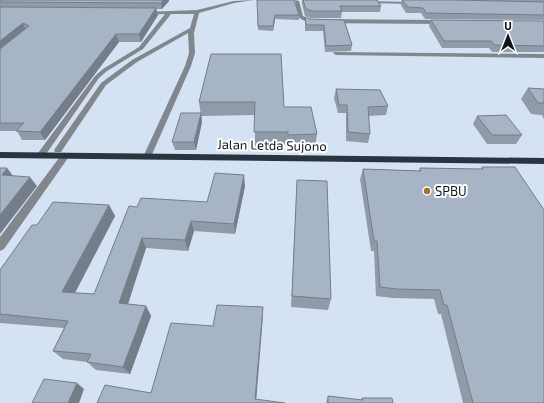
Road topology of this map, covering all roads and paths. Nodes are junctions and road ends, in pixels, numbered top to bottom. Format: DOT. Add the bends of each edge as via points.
graph roads {
  1 [pos="252,0"];
  2 [pos="290,1"];
  3 [pos="297,1"];
  4 [pos="305,1"];
  5 [pos="357,2"];
  6 [pos="420,3"];
  7 [pos="197,12"];
  8 [pos="136,13"];
  9 [pos="169,13"];
  10 [pos="449,22"];
  11 [pos="192,29"];
  12 [pos="336,53"];
  13 [pos="544,56"];
  14 [pos="61,153"];
  15 [pos="0,155"];
  16 [pos="42,155"];
  17 [pos="147,157"];
  18 [pos="544,161"];
  19 [pos="0,246"];
  1 -- 7 [label="street"];
  2 -- 3 [label="street"];
  3 -- 4 [label="street"];
  3 -- 10 [label="street" via="301,17 308,21"];
  5 -- 6 [label="street"];
  7 -- 9 [label="street"];
  7 -- 11 [label="street"];
  8 -- 9 [label="street"];
  9 -- 16 [label="street" via="141,48 97,77"];
  11 -- 14 [label="street" via="136,61 103,84"];
  11 -- 17 [label="street" via="192,53 188,66"];
  12 -- 13 [label="street"];
  14 -- 16 [label="highway, Jalan Letda Sujono"];
  14 -- 17 [label="highway, Jalan Letda Sujono"];
  14 -- 19 [label="street"];
  15 -- 16 [label="highway, Jalan Letda Sujono"];
  17 -- 18 [label="highway, Jalan Letda Sujono"];
}
